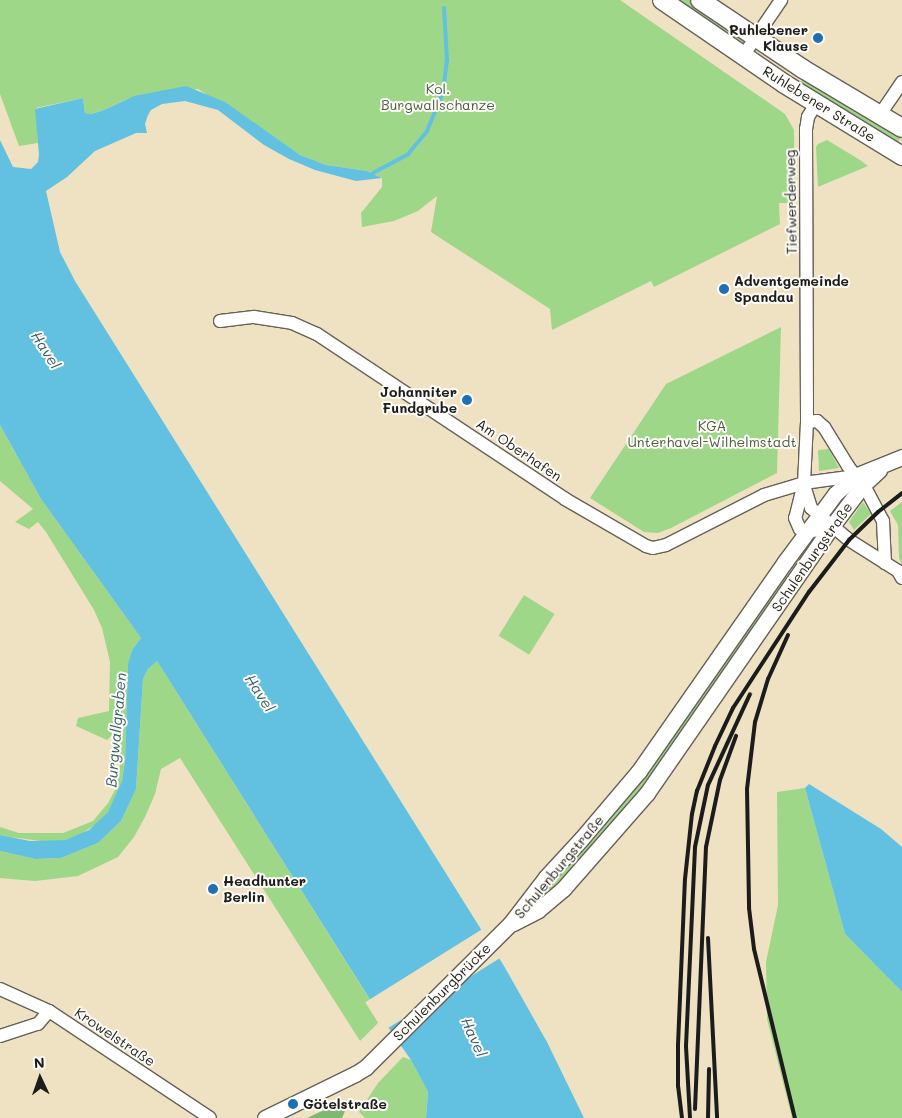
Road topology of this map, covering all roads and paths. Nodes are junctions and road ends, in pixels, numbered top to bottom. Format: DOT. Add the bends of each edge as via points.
graph roads {
  1 [pos="662,0"];
  2 [pos="700,0"];
  3 [pos="781,0"];
  4 [pos="756,38"];
  5 [pos="743,56"];
  6 [pos="902,82"];
  7 [pos="816,104"];
  8 [pos="879,116"];
  9 [pos="902,128"];
  10 [pos="902,156"];
  11 [pos="220,322"];
  12 [pos="807,422"];
  13 [pos="895,459"];
  14 [pos="859,480"];
  15 [pos="804,483"];
  16 [pos="819,515"];
  17 [pos="832,526"];
  18 [pos="806,533"];
  19 [pos="885,563"];
  20 [pos="902,578"];
  21 [pos="510,924"];
  22 [pos="0,990"];
  23 [pos="49,1011"];
  24 [pos="0,1036"];
  25 [pos="210,1118"];
  26 [pos="265,1118"];
  1 -- 5 [label="main road, Ruhlebener Straße"];
  2 -- 4 [label="main road, Ruhlebener Straße"];
  3 -- 4 [label="street"];
  4 -- 5 [label="street"];
  4 -- 8 [label="main road, Ruhlebener Straße"];
  5 -- 7 [label="main road, Ruhlebener Straße"];
  6 -- 8 [label="street"];
  7 -- 10 [label="main road, Ruhlebener Straße"];
  7 -- 12 [label="street, Tiefwerderweg" via="808,117 806,129"];
  8 -- 9 [label="main road, Ruhlebener Straße"];
  11 -- 15 [label="street, Am Oberhafen" via="254,317 292,324 317,334 565,499 653,548 666,545 764,495"];
  12 -- 14 [label="street" via="817,421 824,427"];
  12 -- 15 [label="street, Tiefwerderweg"];
  13 -- 14 [label="street, Schulenburgstraße"];
  14 -- 15 [label="street"];
  14 -- 16 [label="street, Schulenburgstraße" via="835,494"];
  14 -- 17 [label="street, Schulenburgstraße"];
  14 -- 19 [label="street" via="883,521"];
  15 -- 16 [label="street, Tiefwerderweg" via="811,508"];
  15 -- 18 [label="street, Tiefwerderweg" via="795,518"];
  16 -- 17 [label="street, Tiefwerderweg"];
  16 -- 18 [label="street, Schulenburgstraße"];
  17 -- 18 [label="street"];
  17 -- 19 [label="street, Tiefwerderweg"];
  17 -- 21 [label="street, Schulenburgstraße" via="647,793 563,889 538,910"];
  18 -- 21 [label="street, Schulenburgstraße" via="633,778 546,877"];
  19 -- 20 [label="street, Tiefwerderweg"];
  21 -- 26 [label="street, Schulenburgbrücke" via="374,1059 355,1074"];
  22 -- 23 [label="street, Krowelstraße"];
  23 -- 24 [label="street" via="38,1024"];
  23 -- 25 [label="street, Krowelstraße"];
}
